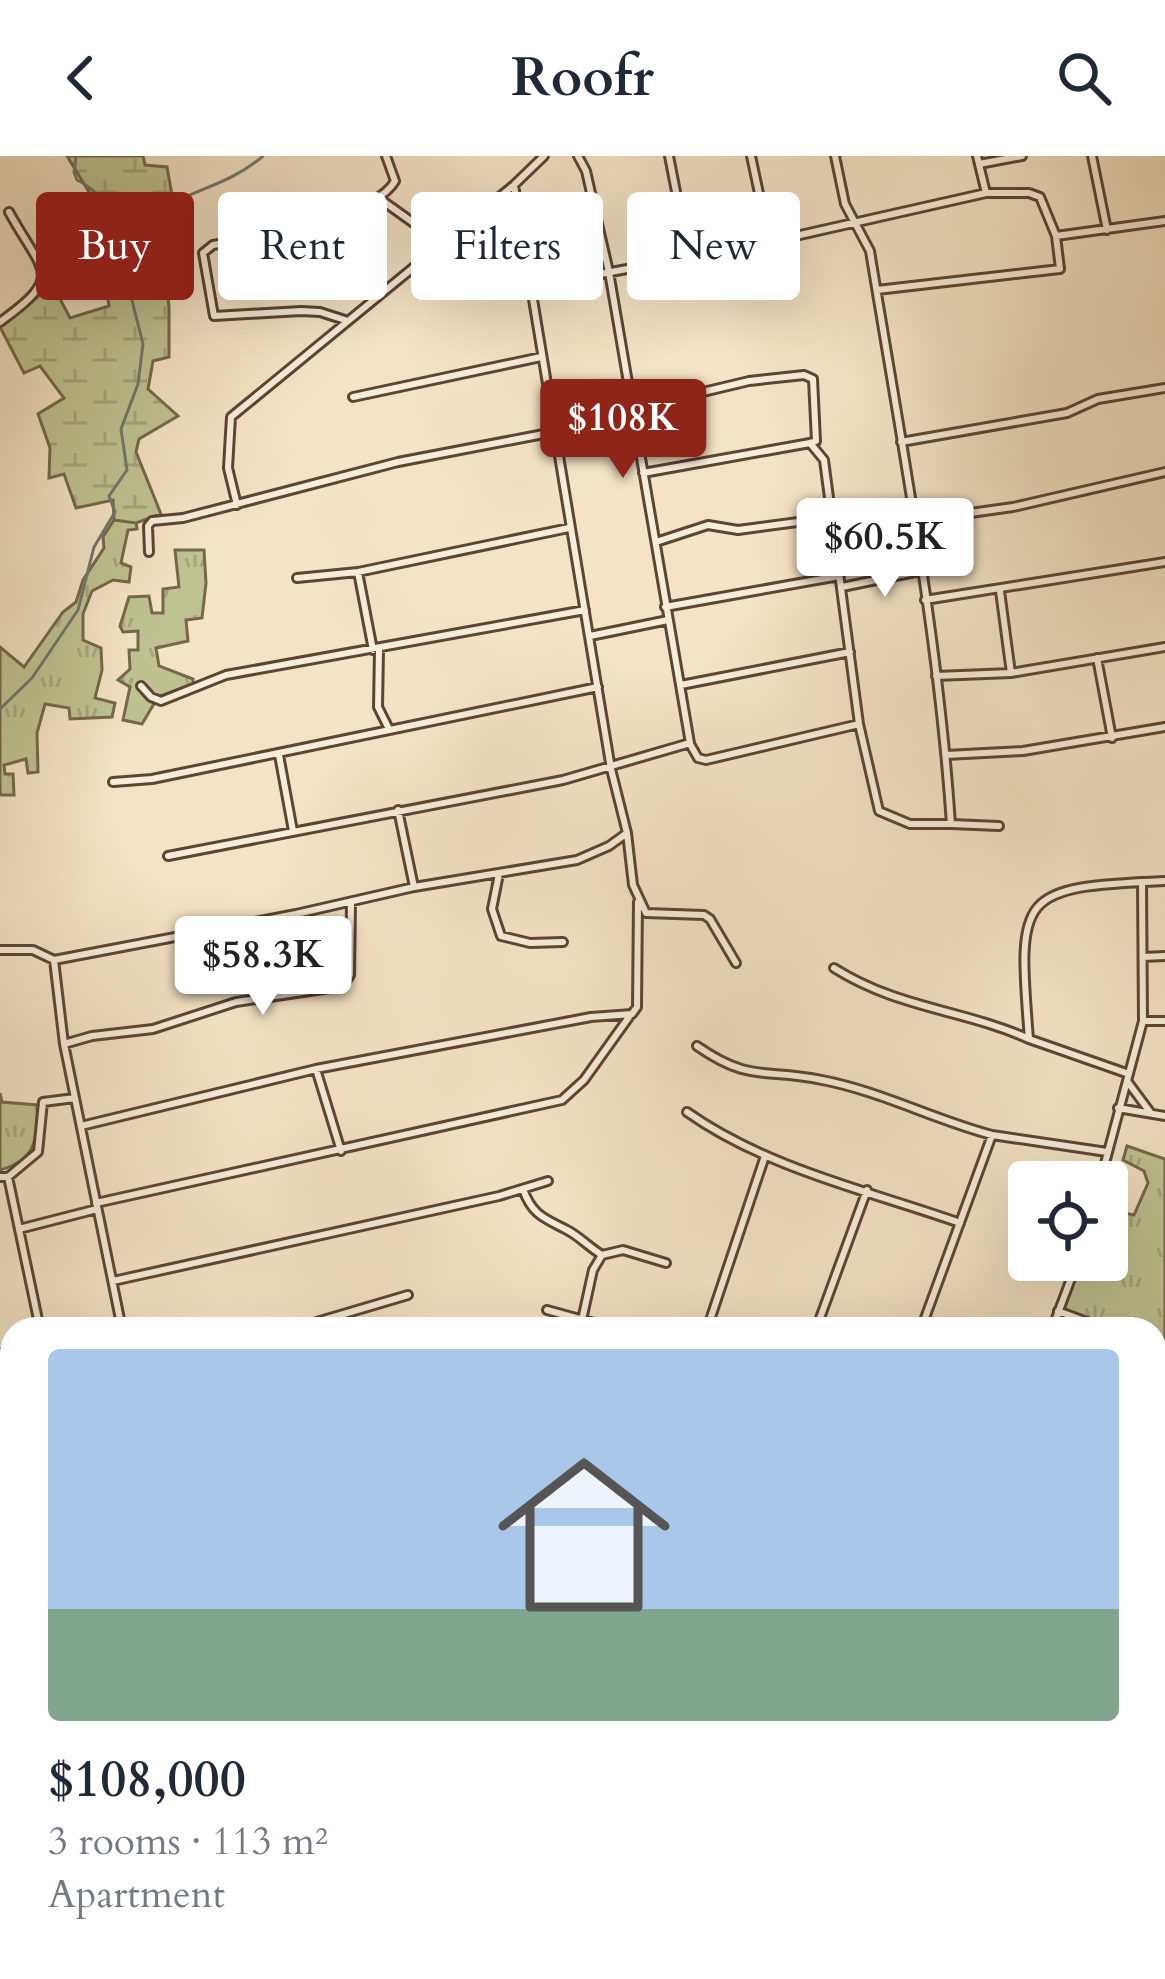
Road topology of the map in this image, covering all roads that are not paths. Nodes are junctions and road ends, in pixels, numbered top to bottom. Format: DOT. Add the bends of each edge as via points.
graph roads {
  1 [pos="386,156"];
  2 [pos="544,156"];
  3 [pos="578,156"];
  4 [pos="670,156"];
  5 [pos="751,156"];
  6 [pos="835,156"];
  7 [pos="1022,156"];
  8 [pos="1091,156"];
  9 [pos="978,160"];
  10 [pos="514,185"];
  11 [pos="386,192"];
  12 [pos="506,192"];
  13 [pos="515,192"];
  14 [pos="677,192"];
  15 [pos="759,192"];
  16 [pos="986,194"];
  17 [pos="9,212"];
  18 [pos="1165,221"];
  19 [pos="856,224"];
  20 [pos="1107,230"];
  21 [pos="800,236"];
  22 [pos="1056,236"];
  23 [pos="218,244"];
  24 [pos="411,268"];
  25 [pos="627,269"];
  26 [pos="609,272"];
  27 [pos="603,273"];
  28 [pos="877,290"];
  29 [pos="534,300"];
  30 [pos="345,320"];
  31 [pos="0,322"];
  32 [pos="541,357"];
  33 [pos="1165,388"];
  34 [pos="353,397"];
  35 [pos="632,410"];
  36 [pos="554,432"];
  37 [pos="901,442"];
  38 [pos="810,443"];
  39 [pos="1165,472"];
  40 [pos="643,473"];
  41 [pos="237,505"];
  42 [pos="910,507"];
  43 [pos="834,520"];
  44 [pos="913,521"];
  45 [pos="569,528"];
  46 [pos="656,542"];
  47 [pos="149,552"];
  48 [pos="1165,562"];
  49 [pos="920,571"];
  50 [pos="358,572"];
  51 [pos="841,576"];
  52 [pos="297,578"];
  53 [pos="842,587"];
  54 [pos="1000,591"];
  55 [pos="925,600"];
  56 [pos="665,607"];
  57 [pos="585,610"];
  58 [pos="668,620"];
  59 [pos="589,636"];
  60 [pos="1165,646"];
  61 [pos="376,650"];
  62 [pos="850,652"];
  63 [pos="1097,658"];
  64 [pos="1011,673"];
  65 [pos="936,676"];
  66 [pos="681,685"];
  67 [pos="141,686"];
  68 [pos="598,687"];
  69 [pos="860,724"];
  70 [pos="1165,727"];
  71 [pos="389,729"];
  72 [pos="1112,739"];
  73 [pos="689,743"];
  74 [pos="279,754"];
  75 [pos="946,754"];
  76 [pos="611,769"];
  77 [pos="113,782"];
  78 [pos="398,810"];
  79 [pos="951,824"];
  80 [pos="999,826"];
  81 [pos="293,832"];
  82 [pos="627,833"];
  83 [pos="168,856"];
  84 [pos="499,874"];
  85 [pos="1165,881"];
  86 [pos="1142,882"];
  87 [pos="413,887"];
  88 [pos="351,902"];
  89 [pos="638,902"];
  90 [pos="563,942"];
  91 [pos="0,950"];
  92 [pos="1165,956"];
  93 [pos="1143,957"];
  94 [pos="54,960"];
  95 [pos="736,963"];
  96 [pos="834,968"];
  97 [pos="632,1013"];
  98 [pos="1165,1021"];
  99 [pos="1143,1022"];
  100 [pos="1029,1039"];
  101 [pos="64,1044"];
  102 [pos="697,1046"];
  103 [pos="316,1069"];
  104 [pos="1128,1078"];
  105 [pos="75,1098"];
  106 [pos="1118,1108"];
  107 [pos="687,1112"];
  108 [pos="1150,1112"];
  109 [pos="1165,1116"];
  110 [pos="81,1126"];
  111 [pos="992,1135"];
  112 [pos="341,1151"];
  113 [pos="1108,1152"];
  114 [pos="765,1154"];
  115 [pos="1106,1161"];
  116 [pos="4,1177"];
  117 [pos="548,1181"];
  118 [pos="523,1189"];
  119 [pos="867,1190"];
  120 [pos="97,1206"];
  121 [pos="960,1223"];
  122 [pos="19,1229"];
  123 [pos="602,1256"];
  124 [pos="666,1263"];
  125 [pos="113,1281"];
  126 [pos="1070,1281"];
  127 [pos="408,1294"];
  128 [pos="547,1310"];
  129 [pos="1058,1311"];
  130 [pos="37,1317"];
  131 [pos="120,1317"];
  132 [pos="332,1317"];
  133 [pos="572,1317"];
  134 [pos="583,1317"];
  135 [pos="711,1317"];
  136 [pos="820,1317"];
  137 [pos="925,1317"];
  138 [pos="1056,1317"];
  139 [pos="1074,1317"];
  1 -- 11 [label="street" via="395,181"];
  2 -- 10 [label="street"];
  3 -- 26 [label="street"];
  4 -- 14 [label="street"];
  5 -- 15 [label="street"];
  6 -- 19 [label="street"];
  7 -- 9 [label="street"];
  8 -- 20 [label="street"];
  9 -- 16 [label="street"];
  10 -- 12 [label="street"];
  10 -- 13 [label="street"];
  16 -- 19 [label="street"];
  16 -- 22 [label="street" via="1040,197"];
  17 -- 31 [label="street" via="43,281"];
  18 -- 20 [label="street"];
  19 -- 21 [label="street"];
  19 -- 28 [label="street" via="871,251"];
  20 -- 22 [label="street"];
  22 -- 28 [label="street" via="1060,269"];
  23 -- 30 [label="street" via="203,254 214,316 302,310"];
  24 -- 30 [label="street"];
  25 -- 26 [label="street"];
  26 -- 27 [label="street"];
  26 -- 35 [label="street"];
  28 -- 37 [label="street"];
  29 -- 32 [label="street"];
  30 -- 41 [label="street" via="231,418 228,468"];
  32 -- 34 [label="street"];
  32 -- 36 [label="street"];
  33 -- 37 [label="street"];
  35 -- 38 [label="street" via="804,375 814,388"];
  35 -- 40 [label="street"];
  36 -- 41 [label="street"];
  36 -- 45 [label="street"];
  37 -- 42 [label="street"];
  38 -- 40 [label="street"];
  38 -- 43 [label="street" via="824,460"];
  39 -- 44 [label="street"];
  40 -- 46 [label="street"];
  41 -- 47 [label="street" via="152,521"];
  42 -- 43 [label="street"];
  42 -- 44 [label="street"];
  43 -- 46 [label="street" via="738,530 708,525"];
  43 -- 51 [label="street"];
  44 -- 49 [label="street"];
  45 -- 50 [label="street"];
  45 -- 57 [label="street"];
  46 -- 56 [label="street"];
  48 -- 54 [label="street"];
  49 -- 53 [label="street"];
  49 -- 55 [label="street"];
  50 -- 52 [label="street"];
  50 -- 61 [label="street"];
  51 -- 53 [label="street"];
  51 -- 56 [label="street"];
  53 -- 62 [label="street"];
  54 -- 55 [label="street"];
  54 -- 64 [label="street"];
  55 -- 65 [label="street"];
  56 -- 58 [label="street"];
  57 -- 59 [label="street"];
  57 -- 61 [label="street"];
  58 -- 59 [label="street"];
  58 -- 66 [label="street"];
  59 -- 68 [label="street"];
  60 -- 63 [label="street"];
  61 -- 67 [label="street" via="226,675 161,700"];
  61 -- 71 [label="street" via="378,707"];
  62 -- 66 [label="street"];
  62 -- 69 [label="street"];
  63 -- 64 [label="street"];
  63 -- 72 [label="street"];
  64 -- 65 [label="street"];
  65 -- 75 [label="street"];
  66 -- 73 [label="street"];
  68 -- 71 [label="street"];
  68 -- 76 [label="street"];
  69 -- 73 [label="street" via="706,760"];
  69 -- 79 [label="street" via="879,811 910,824"];
  70 -- 72 [label="street"];
  71 -- 74 [label="street"];
  72 -- 75 [label="street"];
  73 -- 76 [label="street"];
  74 -- 77 [label="street"];
  74 -- 81 [label="street"];
  75 -- 79 [label="street"];
  76 -- 78 [label="street"];
  76 -- 82 [label="street"];
  78 -- 81 [label="street"];
  78 -- 87 [label="street"];
  79 -- 80 [label="street"];
  81 -- 83 [label="street"];
  82 -- 84 [label="street" via="577,860"];
  82 -- 89 [label="street"];
  84 -- 87 [label="street"];
  84 -- 90 [label="street" via="492,909 501,936"];
  85 -- 86 [label="street"];
  86 -- 93 [label="street"];
  86 -- 100 [label="street" via="1066,889 1036,907 1023,939"];
  87 -- 88 [label="street"];
  88 -- 94 [label="street"];
  88 -- 101 [label="street" via="343,986 236,1002 153,1029"];
  89 -- 95 [label="street" via="646,913 710,919"];
  89 -- 97 [label="street"];
  91 -- 94 [label="street" via="33,950"];
  92 -- 93 [label="street"];
  93 -- 99 [label="street"];
  94 -- 101 [label="street"];
  96 -- 100 [label="street" via="896,1000"];
  97 -- 103 [label="street"];
  97 -- 112 [label="street" via="562,1100"];
  98 -- 99 [label="street"];
  99 -- 104 [label="street"];
  100 -- 104 [label="street"];
  101 -- 105 [label="street"];
  102 -- 111 [label="street" via="726,1067 823,1080"];
  103 -- 110 [label="street"];
  103 -- 112 [label="street"];
  104 -- 106 [label="street"];
  104 -- 108 [label="street"];
  105 -- 110 [label="street"];
  105 -- 116 [label="street" via="43,1102 38,1152"];
  106 -- 108 [label="street"];
  106 -- 113 [label="street"];
  107 -- 114 [label="street"];
  108 -- 109 [label="street"];
  110 -- 120 [label="street"];
  111 -- 113 [label="street"];
  111 -- 121 [label="street"];
  112 -- 120 [label="street"];
  113 -- 115 [label="street"];
  114 -- 119 [label="street"];
  114 -- 135 [label="street"];
  116 -- 122 [label="street"];
  117 -- 118 [label="street"];
  118 -- 123 [label="street" via="543,1220"];
  118 -- 125 [label="street"];
  119 -- 121 [label="street"];
  119 -- 136 [label="street"];
  120 -- 122 [label="street"];
  120 -- 125 [label="street"];
  121 -- 137 [label="street"];
  122 -- 130 [label="street"];
  123 -- 124 [label="street" via="623,1250"];
  123 -- 134 [label="street"];
  125 -- 131 [label="street"];
  126 -- 129 [label="street"];
  127 -- 132 [label="street"];
  128 -- 133 [label="street"];
  129 -- 138 [label="street"];
  129 -- 139 [label="street"];
}
